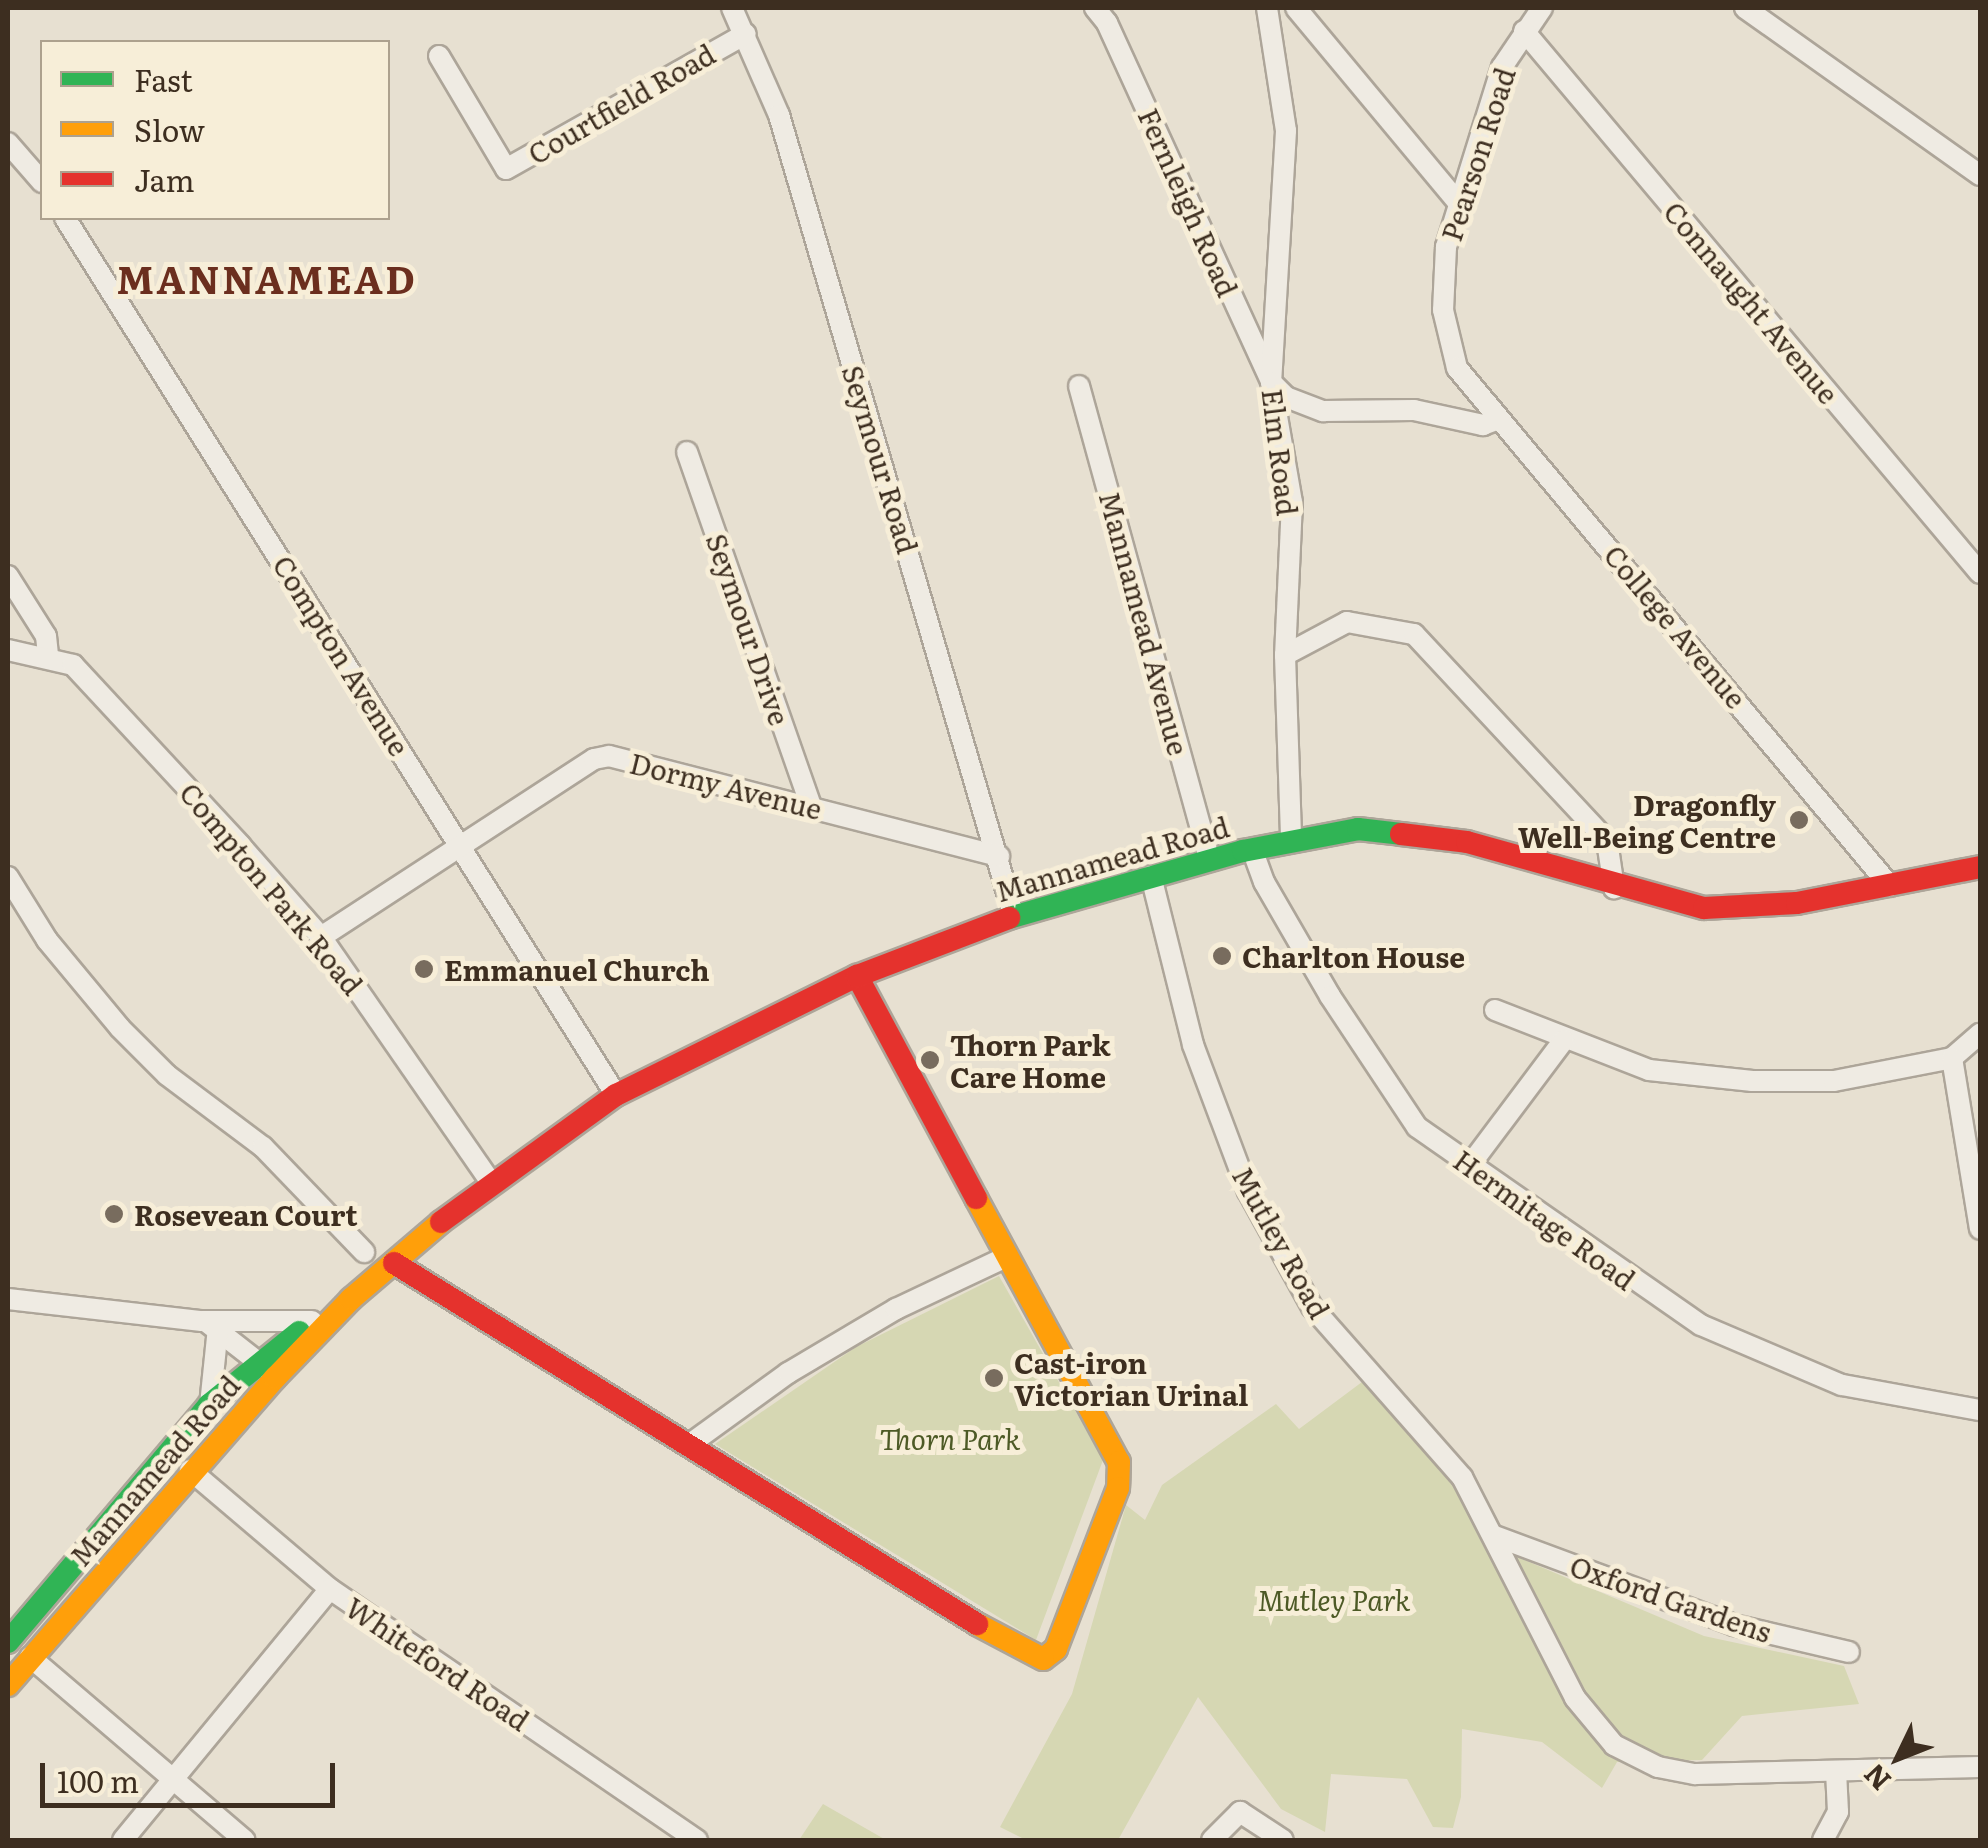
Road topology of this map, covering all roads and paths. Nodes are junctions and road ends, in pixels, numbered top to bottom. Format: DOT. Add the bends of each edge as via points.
graph roads {
  1 [pos="732,8"];
  2 [pos="1267,8"];
  3 [pos="1296,8"];
  4 [pos="1542,8"];
  5 [pos="1745,8"];
  6 [pos="1101,15"];
  7 [pos="1524,31"];
  8 [pos="746,34"];
  9 [pos="439,56"];
  10 [pos="8,144"];
  11 [pos="1980,175"];
  12 [pos="40,180"];
  13 [pos="1460,204"];
  14 [pos="66,220"];
  15 [pos="1457,368"];
  16 [pos="1270,382"];
  17 [pos="1079,386"];
  18 [pos="1498,420"];
  19 [pos="688,452"];
  20 [pos="1980,573"];
  21 [pos="8,576"];
  22 [pos="8,650"];
  23 [pos="1285,654"];
  24 [pos="48,656"];
  25 [pos="811,806"];
  26 [pos="1291,839"];
  27 [pos="463,846"];
  28 [pos="1252,849"];
  29 [pos="999,856"];
  30 [pos="1210,860"];
  31 [pos="1980,867"];
  32 [pos="1151,876"];
  33 [pos="8,877"];
  34 [pos="1890,886"];
  35 [pos="1614,888"];
  36 [pos="1014,916"];
  37 [pos="321,937"];
  38 [pos="857,976"];
  39 [pos="1495,1010"];
  40 [pos="1980,1034"];
  41 [pos="1564,1040"];
  42 [pos="1952,1058"];
  43 [pos="616,1096"];
  44 [pos="1470,1165"];
  45 [pos="490,1181"];
  46 [pos="1980,1230"];
  47 [pos="364,1252"];
  48 [pos="1006,1257"];
  49 [pos="394,1263"];
  50 [pos="8,1298"];
  51 [pos="351,1300"];
  52 [pos="314,1321"];
  53 [pos="210,1324"];
  54 [pos="268,1370"];
  55 [pos="210,1405"];
  56 [pos="1980,1410"];
  57 [pos="690,1444"];
  58 [pos="190,1470"];
  59 [pos="1496,1536"];
  60 [pos="330,1588"];
  61 [pos="8,1641"];
  62 [pos="1849,1652"];
  63 [pos="30,1657"];
  64 [pos="8,1685"];
  65 [pos="1980,1768"];
  66 [pos="1836,1771"];
  67 [pos="170,1779"];
  68 [pos="123,1840"];
  69 [pos="244,1840"];
  70 [pos="697,1840"];
  71 [pos="1212,1840"];
  72 [pos="1283,1840"];
  73 [pos="1823,1840"];
  1 -- 8 [label="street, Seymour Road"];
  2 -- 16 [label="street, Elm Road" via="1286,131"];
  3 -- 13 [label="street"];
  4 -- 7 [label="street, Pearson Road"];
  5 -- 11 [label="street"];
  6 -- 16 [label="street, Fernleigh Road"];
  7 -- 13 [label="street, Pearson Road" via="1488,106"];
  7 -- 20 [label="street, Connaught Avenue"];
  8 -- 9 [label="street, Courtfield Road" via="506,168"];
  8 -- 29 [label="street, Seymour Road" via="780,116"];
  10 -- 12 [label="street"];
  13 -- 15 [label="street, Pearson Road" via="1446,247 1442,310"];
  14 -- 27 [label="street, Compton Avenue"];
  15 -- 18 [label="street, College Avenue"];
  16 -- 18 [label="street" via="1286,397 1323,412 1414,410 1483,424"];
  16 -- 23 [label="street, Elm Road" via="1292,502"];
  17 -- 30 [label="street, Mannamead Avenue"];
  18 -- 34 [label="street, College Avenue"];
  19 -- 25 [label="street, Seymour Drive"];
  21 -- 24 [label="street" via="46,636"];
  22 -- 24 [label="street, Compton Park Road"];
  23 -- 26 [label="street, Elm Road"];
  23 -- 35 [label="street" via="1347,622 1414,634 1607,841"];
  24 -- 37 [label="street, Compton Park Road" via="73,665"];
  25 -- 27 [label="street, Dormy Avenue" via="609,756 594,759"];
  25 -- 29 [label="street, Dormy Avenue"];
  26 -- 28 [label="main road, Mannamead Road"];
  26 -- 35 [label="main road, Mannamead Road" via="1358,829 1412,833 1467,842"];
  27 -- 37 [label="street, Dormy Avenue"];
  27 -- 43 [label="street, Compton Avenue"];
  28 -- 30 [label="main road, Mannamead Road"];
  28 -- 44 [label="street, Hermitage Road" via="1330,996 1416,1126"];
  29 -- 36 [label="street, Seymour Road"];
  30 -- 32 [label="main road, Mannamead Road"];
  31 -- 34 [label="main road, Mannamead Road"];
  32 -- 36 [label="main road, Mannamead Road"];
  32 -- 59 [label="street, Mutley Road" via="1193,1045 1248,1191 1312,1307 1462,1477"];
  33 -- 47 [label="street" via="47,940 120,1028 167,1075 264,1147"];
  34 -- 35 [label="main road, Mannamead Road" via="1750,908 1704,908"];
  36 -- 38 [label="main road, Mannamead Road"];
  37 -- 45 [label="street, Compton Park Road"];
  38 -- 43 [label="main road, Mannamead Road"];
  38 -- 48 [label="main road"];
  39 -- 41 [label="street"];
  40 -- 42 [label="street"];
  41 -- 42 [label="street" via="1650,1070 1752,1081 1834,1081"];
  41 -- 44 [label="street"];
  42 -- 46 [label="street"];
  43 -- 45 [label="main road, Mannamead Road"];
  44 -- 56 [label="street, Hermitage Road" via="1701,1326 1842,1385"];
  45 -- 49 [label="main road, Mannamead Road"];
  48 -- 57 [label="street" via="896,1309 788,1373"];
  48 -- 57 [label="main road" via="1100,1426 1121,1479 1056,1649 1043,1659 1018,1650"];
  49 -- 51 [label="main road, Mannamead Road"];
  49 -- 57 [label="main road"];
  50 -- 53 [label="street"];
  51 -- 52 [label="main road, Mannamead Road"];
  51 -- 54 [label="main road, Mannamead Road"];
  52 -- 53 [label="street"];
  52 -- 54 [label="main road, Mannamead Road"];
  53 -- 54 [label="street"];
  53 -- 55 [label="street"];
  54 -- 55 [label="main road, Mannamead Road"];
  54 -- 58 [label="main road, Mannamead Road"];
  55 -- 61 [label="main road, Mannamead Road"];
  58 -- 60 [label="street, Whiteford Road"];
  58 -- 63 [label="main road, Mannamead Road"];
  59 -- 62 [label="street, Oxford Gardens" via="1734,1625"];
  59 -- 66 [label="street, Mutley Road" via="1575,1698 1614,1744 1658,1767 1695,1774"];
  60 -- 67 [label="street"];
  60 -- 70 [label="street, Whiteford Road"];
  61 -- 63 [label="main road"];
  63 -- 64 [label="main road, Mannamead Road"];
  63 -- 67 [label="street"];
  65 -- 66 [label="street, Mutley Road"];
  66 -- 73 [label="street" via="1838,1812"];
  67 -- 68 [label="street"];
  67 -- 69 [label="street"];
  71 -- 72 [label="street" via="1240,1812"];
}
